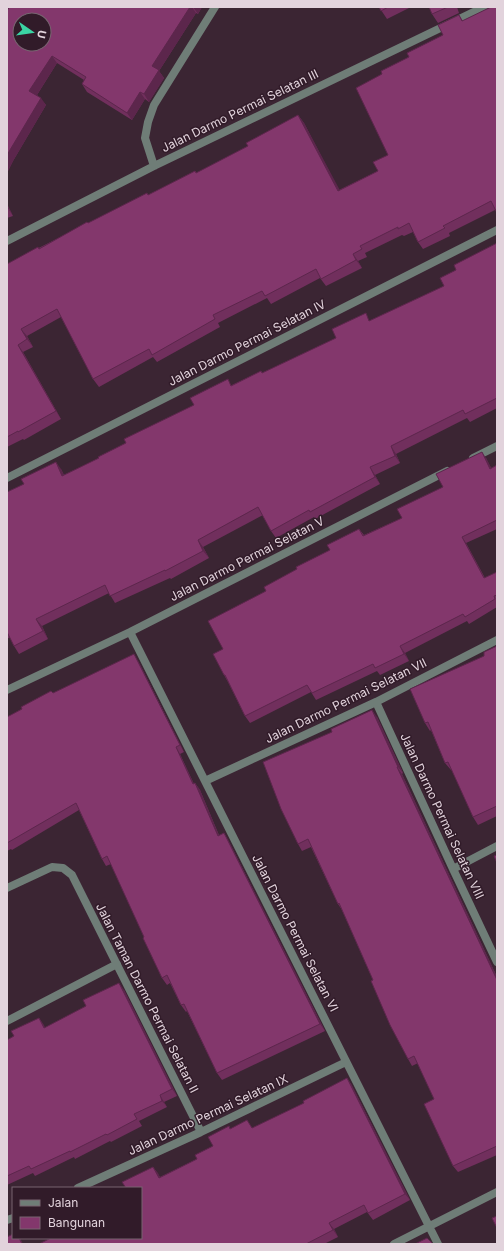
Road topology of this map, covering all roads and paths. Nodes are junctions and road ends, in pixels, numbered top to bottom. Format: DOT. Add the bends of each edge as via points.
graph roads {
  1 [pos="215,7"];
  2 [pos="484,7"];
  3 [pos="154,166"];
  4 [pos="497,230"];
  5 [pos="7,241"];
  6 [pos="497,446"];
  7 [pos="469,460"];
  8 [pos="455,468"];
  9 [pos="7,478"];
  10 [pos="130,632"];
  11 [pos="497,640"];
  12 [pos="7,690"];
  13 [pos="376,702"];
  14 [pos="205,781"];
  15 [pos="497,846"];
  16 [pos="453,869"];
  17 [pos="7,888"];
  18 [pos="497,962"];
  19 [pos="117,964"];
  20 [pos="7,1021"];
  21 [pos="346,1062"];
  22 [pos="201,1132"];
  23 [pos="80,1187"];
  24 [pos="497,1192"];
  25 [pos="429,1226"];
  26 [pos="394,1244"];
  27 [pos="438,1244"];
  1 -- 3 [label="street" via="154,105 145,138"];
  2 -- 3 [label="street, Jalan Darmo Permai Selatan III"];
  3 -- 5 [label="street, Jalan Darmo Permai Selatan III"];
  4 -- 9 [label="street, Jalan Darmo Permai Selatan IV"];
  6 -- 7 [label="street"];
  8 -- 10 [label="street, Jalan Darmo Permai Selatan V"];
  10 -- 12 [label="street, Jalan Darmo Permai Selatan V"];
  10 -- 14 [label="street, Jalan Darmo Permai Selatan VI"];
  11 -- 13 [label="street, Jalan Darmo Permai Selatan VII"];
  13 -- 14 [label="street, Jalan Darmo Permai Selatan VII"];
  13 -- 16 [label="street, Jalan Darmo Permai Selatan VIII"];
  14 -- 21 [label="street, Jalan Darmo Permai Selatan VI"];
  15 -- 16 [label="street"];
  16 -- 18 [label="street, Jalan Darmo Permai Selatan VIII"];
  17 -- 19 [label="street, Jalan Taman Darmo Permai Selatan II" via="52,867 64,868 72,875"];
  19 -- 20 [label="street"];
  19 -- 22 [label="street, Jalan Taman Darmo Permai Selatan II"];
  21 -- 22 [label="street, Jalan Darmo Permai Selatan IX"];
  21 -- 25 [label="street, Jalan Darmo Permai Selatan VI"];
  22 -- 23 [label="street, Jalan Darmo Permai Selatan IX"];
  24 -- 25 [label="street"];
  25 -- 26 [label="street"];
  25 -- 27 [label="street, Jalan Darmo Permai Selatan VI"];
}
